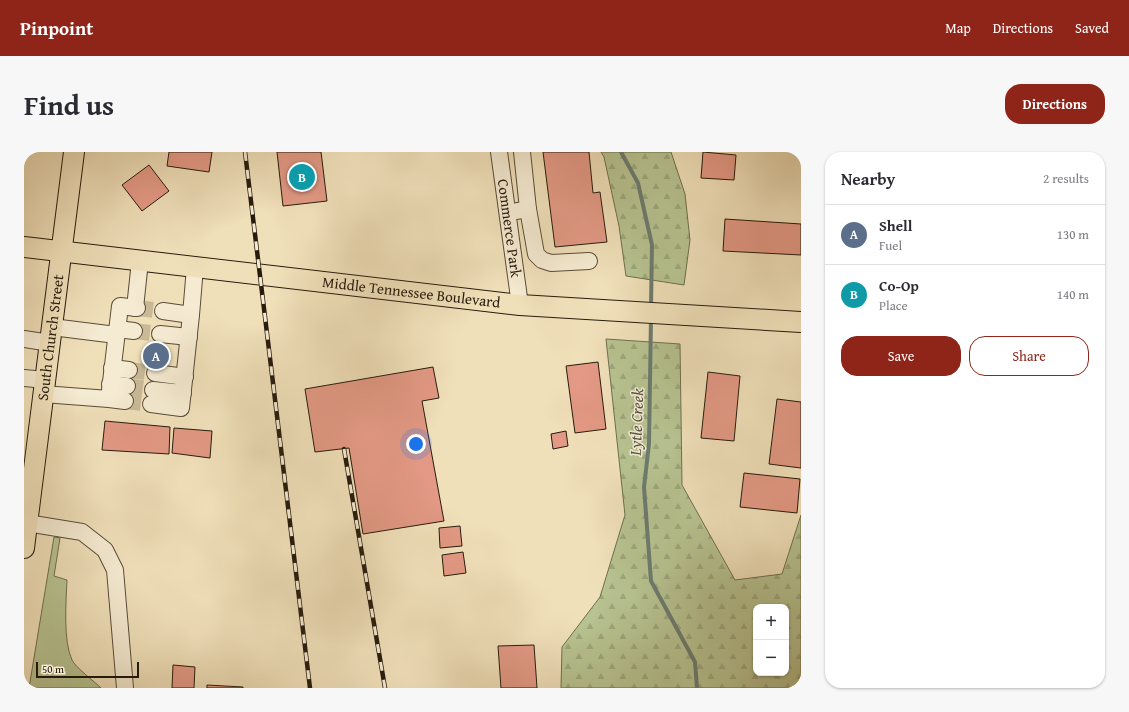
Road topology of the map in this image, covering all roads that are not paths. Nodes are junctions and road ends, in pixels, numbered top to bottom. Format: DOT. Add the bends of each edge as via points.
graph roads {
  1 [pos="74,152"];
  2 [pos="499,152"];
  3 [pos="522,152"];
  4 [pos="528,209"];
  5 [pos="507,213"];
  6 [pos="24,247"];
  7 [pos="61,252"];
  8 [pos="140,261"];
  9 [pos="589,261"];
  10 [pos="196,267"];
  11 [pos="520,304"];
  12 [pos="163,311"];
  13 [pos="191,315"];
  14 [pos="801,322"];
  15 [pos="134,331"];
  16 [pos="117,332"];
  17 [pos="160,334"];
  18 [pos="51,335"];
  19 [pos="188,337"];
  20 [pos="24,340"];
  21 [pos="112,368"];
  22 [pos="129,370"];
  23 [pos="155,373"];
  24 [pos="185,377"];
  25 [pos="24,378"];
  26 [pos="44,387"];
  27 [pos="109,392"];
  28 [pos="126,394"];
  29 [pos="152,397"];
  30 [pos="31,440"];
  31 [pos="26,526"];
  32 [pos="125,688"];
  1 -- 7 [label="main road, South Church Street"];
  2 -- 5 [label="street, Commerce Park"];
  3 -- 4 [label="street"];
  4 -- 5 [label="street"];
  4 -- 9 [label="street" via="536,254 542,260 551,263"];
  5 -- 11 [label="street, Commerce Park"];
  6 -- 7 [label="main road, Middle Tennessee Boulevard"];
  7 -- 8 [label="main road, Middle Tennessee Boulevard"];
  7 -- 18 [label="main road, South Church Street"];
  8 -- 10 [label="main road, Middle Tennessee Boulevard"];
  8 -- 16 [label="street" via="136,308 120,306"];
  10 -- 11 [label="main road, Middle Tennessee Boulevard"];
  10 -- 13 [label="street"];
  11 -- 14 [label="main road, Middle Tennessee Boulevard"];
  12 -- 13 [label="street"];
  13 -- 19 [label="street"];
  15 -- 16 [label="street"];
  16 -- 18 [label="street"];
  16 -- 21 [label="street"];
  17 -- 19 [label="street"];
  18 -- 20 [label="street"];
  18 -- 26 [label="main road, South Church Street"];
  19 -- 24 [label="street"];
  21 -- 22 [label="street"];
  21 -- 27 [label="street"];
  23 -- 24 [label="street"];
  24 -- 29 [label="street" via="181,408"];
  25 -- 26 [label="street"];
  26 -- 27 [label="street"];
  26 -- 30 [label="main road, South Church Street"];
  27 -- 28 [label="street"];
  30 -- 31 [label="main road, South Church Street"];
  31 -- 32 [label="street" via="82,532 105,550 116,570"];
}
